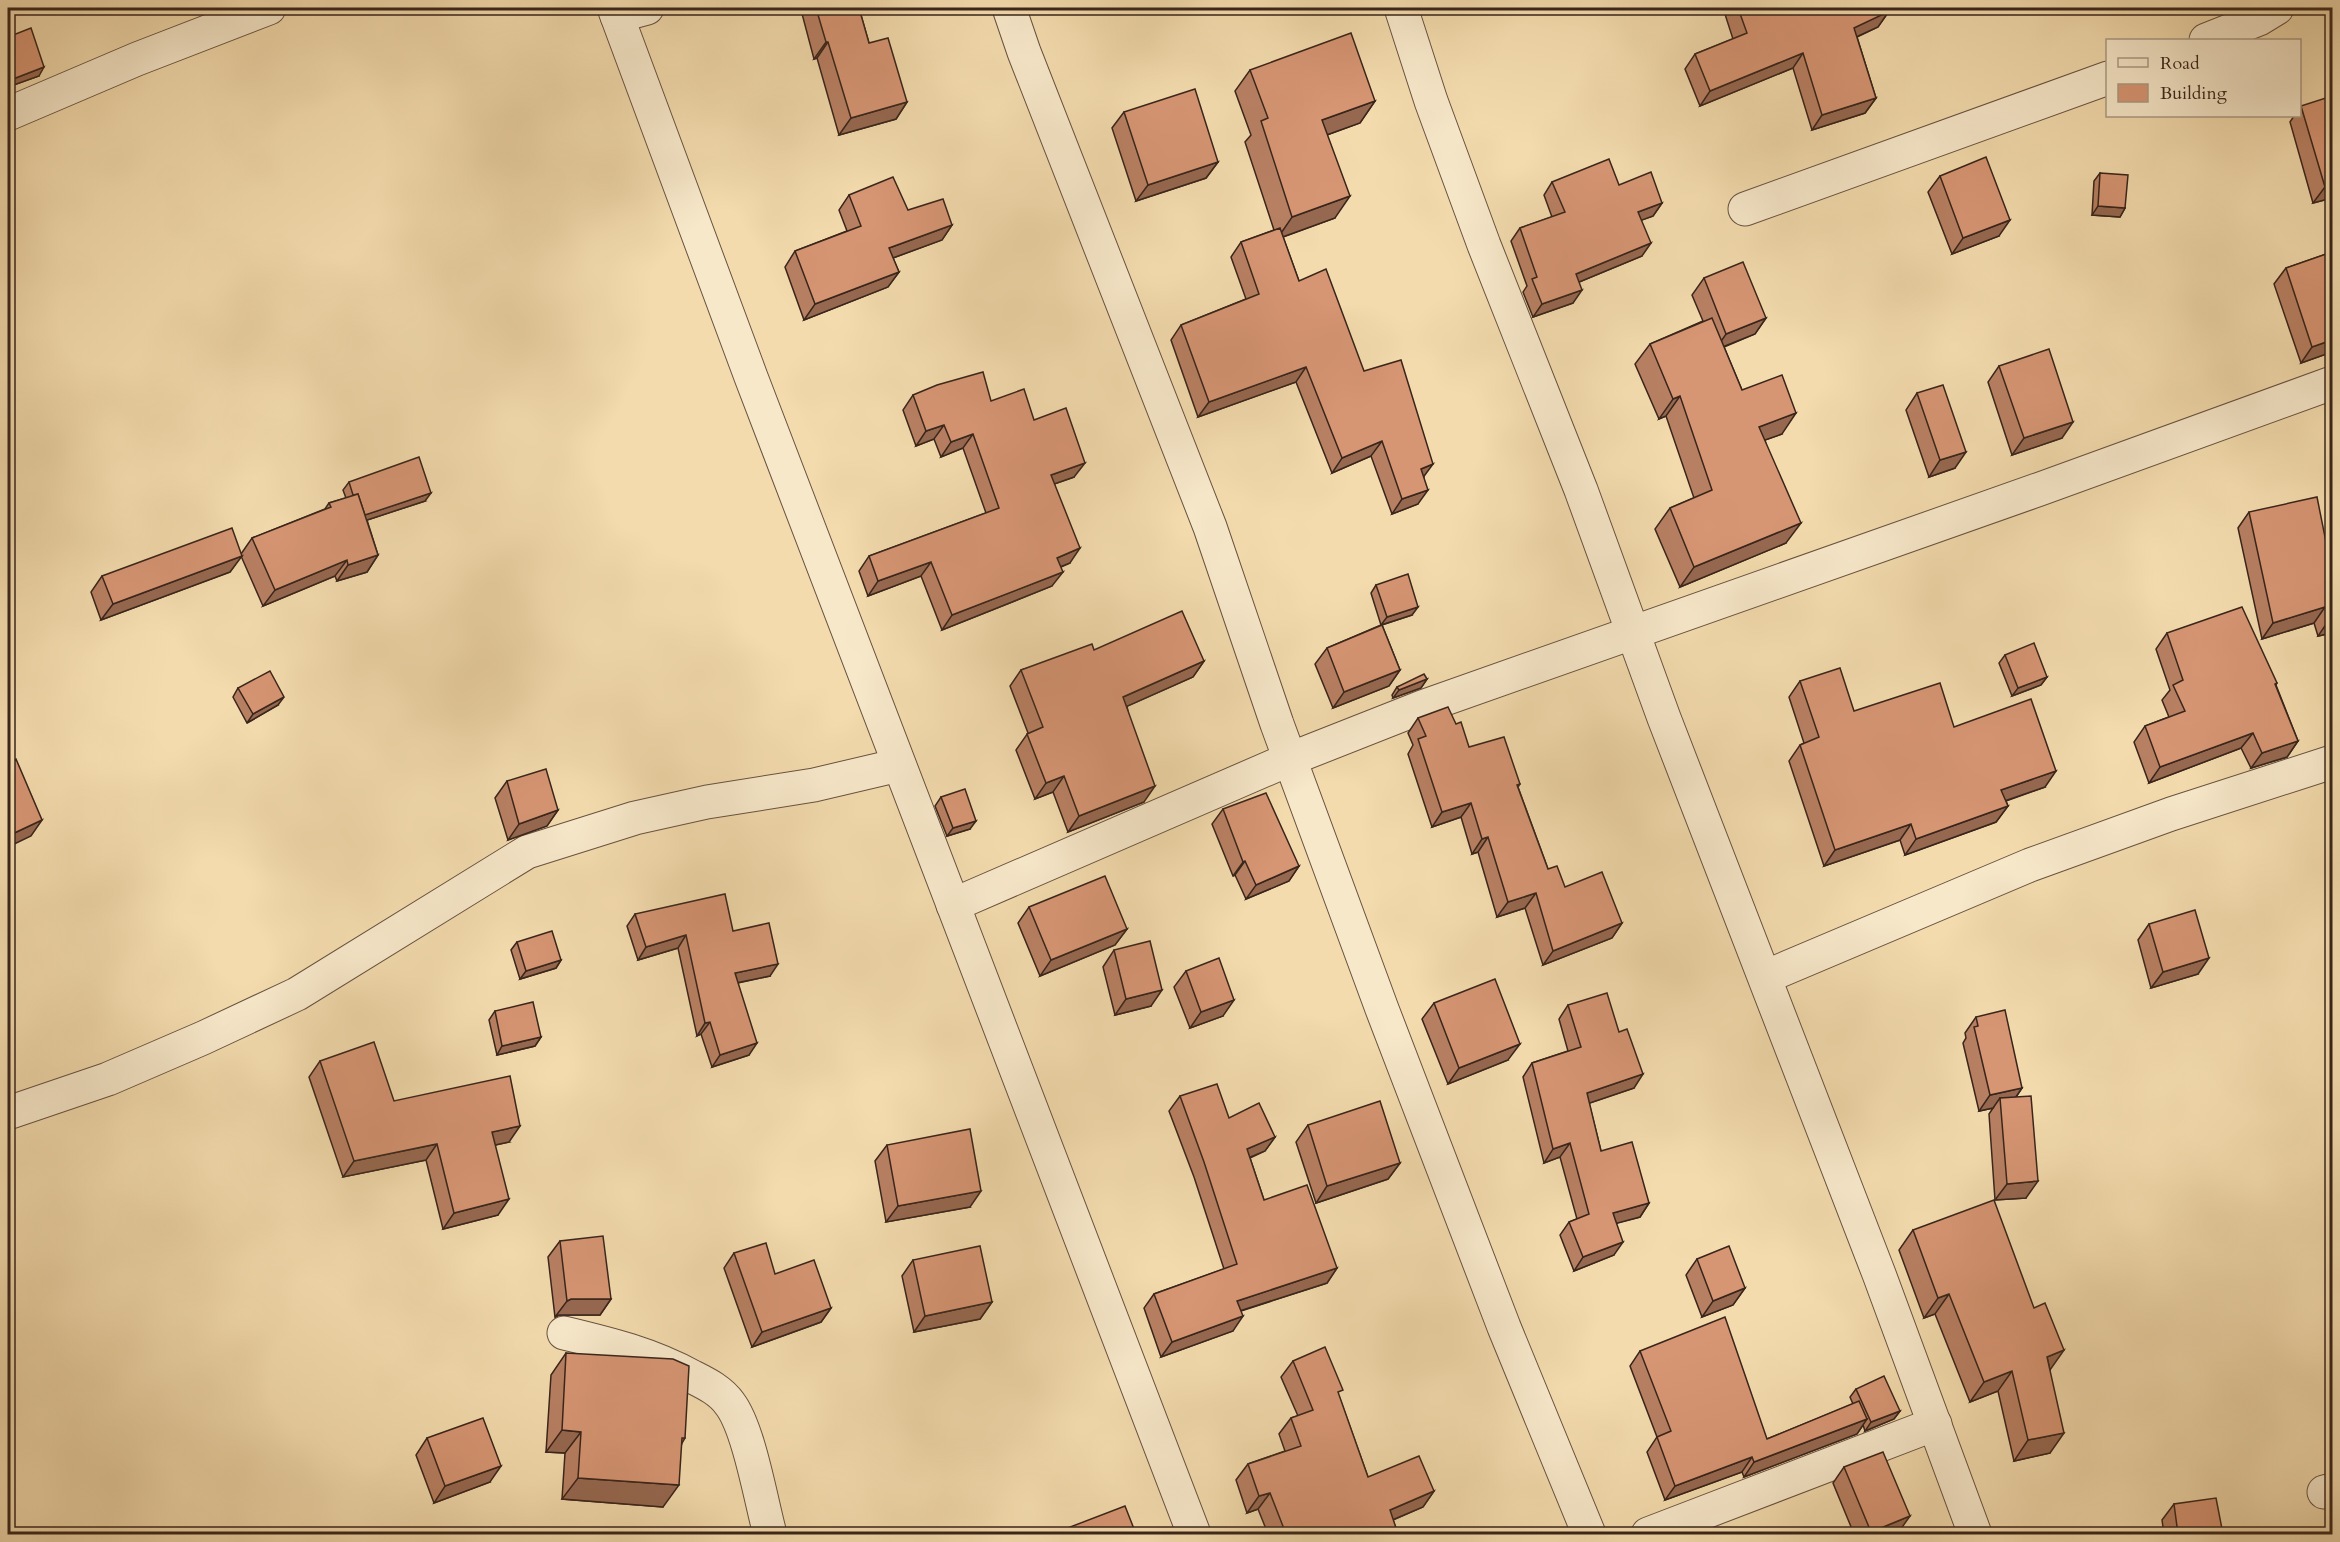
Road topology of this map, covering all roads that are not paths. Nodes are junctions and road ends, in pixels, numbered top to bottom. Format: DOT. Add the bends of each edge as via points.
graph roads {
  1 [pos="269,8"];
  2 [pos="1009,8"];
  3 [pos="1401,8"];
  4 [pos="2277,8"];
  5 [pos="626,10"];
  6 [pos="2209,39"];
  7 [pos="2106,79"];
  8 [pos="8,114"];
  9 [pos="1745,208"];
  10 [pos="2332,383"];
  11 [pos="1633,632"];
  12 [pos="1290,759"];
  13 [pos="2332,762"];
  14 [pos="899,765"];
  15 [pos="953,905"];
  16 [pos="1765,977"];
  17 [pos="8,1113"];
  18 [pos="564,1333"];
  19 [pos="1935,1424"];
  20 [pos="770,1534"];
  21 [pos="1194,1534"];
  22 [pos="1589,1534"];
  23 [pos="1648,1534"];
  24 [pos="1975,1534"];
  1 -- 8 [label="street"];
  2 -- 12 [label="street" via="1210,526"];
  3 -- 11 [label="street" via="1484,245"];
  4 -- 6 [label="street"];
  5 -- 14 [label="street"];
  7 -- 9 [label="street"];
  10 -- 11 [label="street"];
  11 -- 12 [label="street"];
  11 -- 16 [label="street"];
  12 -- 15 [label="street"];
  12 -- 22 [label="street" via="1504,1327"];
  13 -- 16 [label="street" via="2030,865"];
  14 -- 15 [label="street"];
  14 -- 17 [label="street" via="635,818 527,852 297,994 108,1079"];
  15 -- 21 [label="street"];
  16 -- 19 [label="street"];
  18 -- 20 [label="street" via="632,1349 713,1387 730,1404 742,1428"];
  19 -- 23 [label="street"];
  19 -- 24 [label="street"];
}
